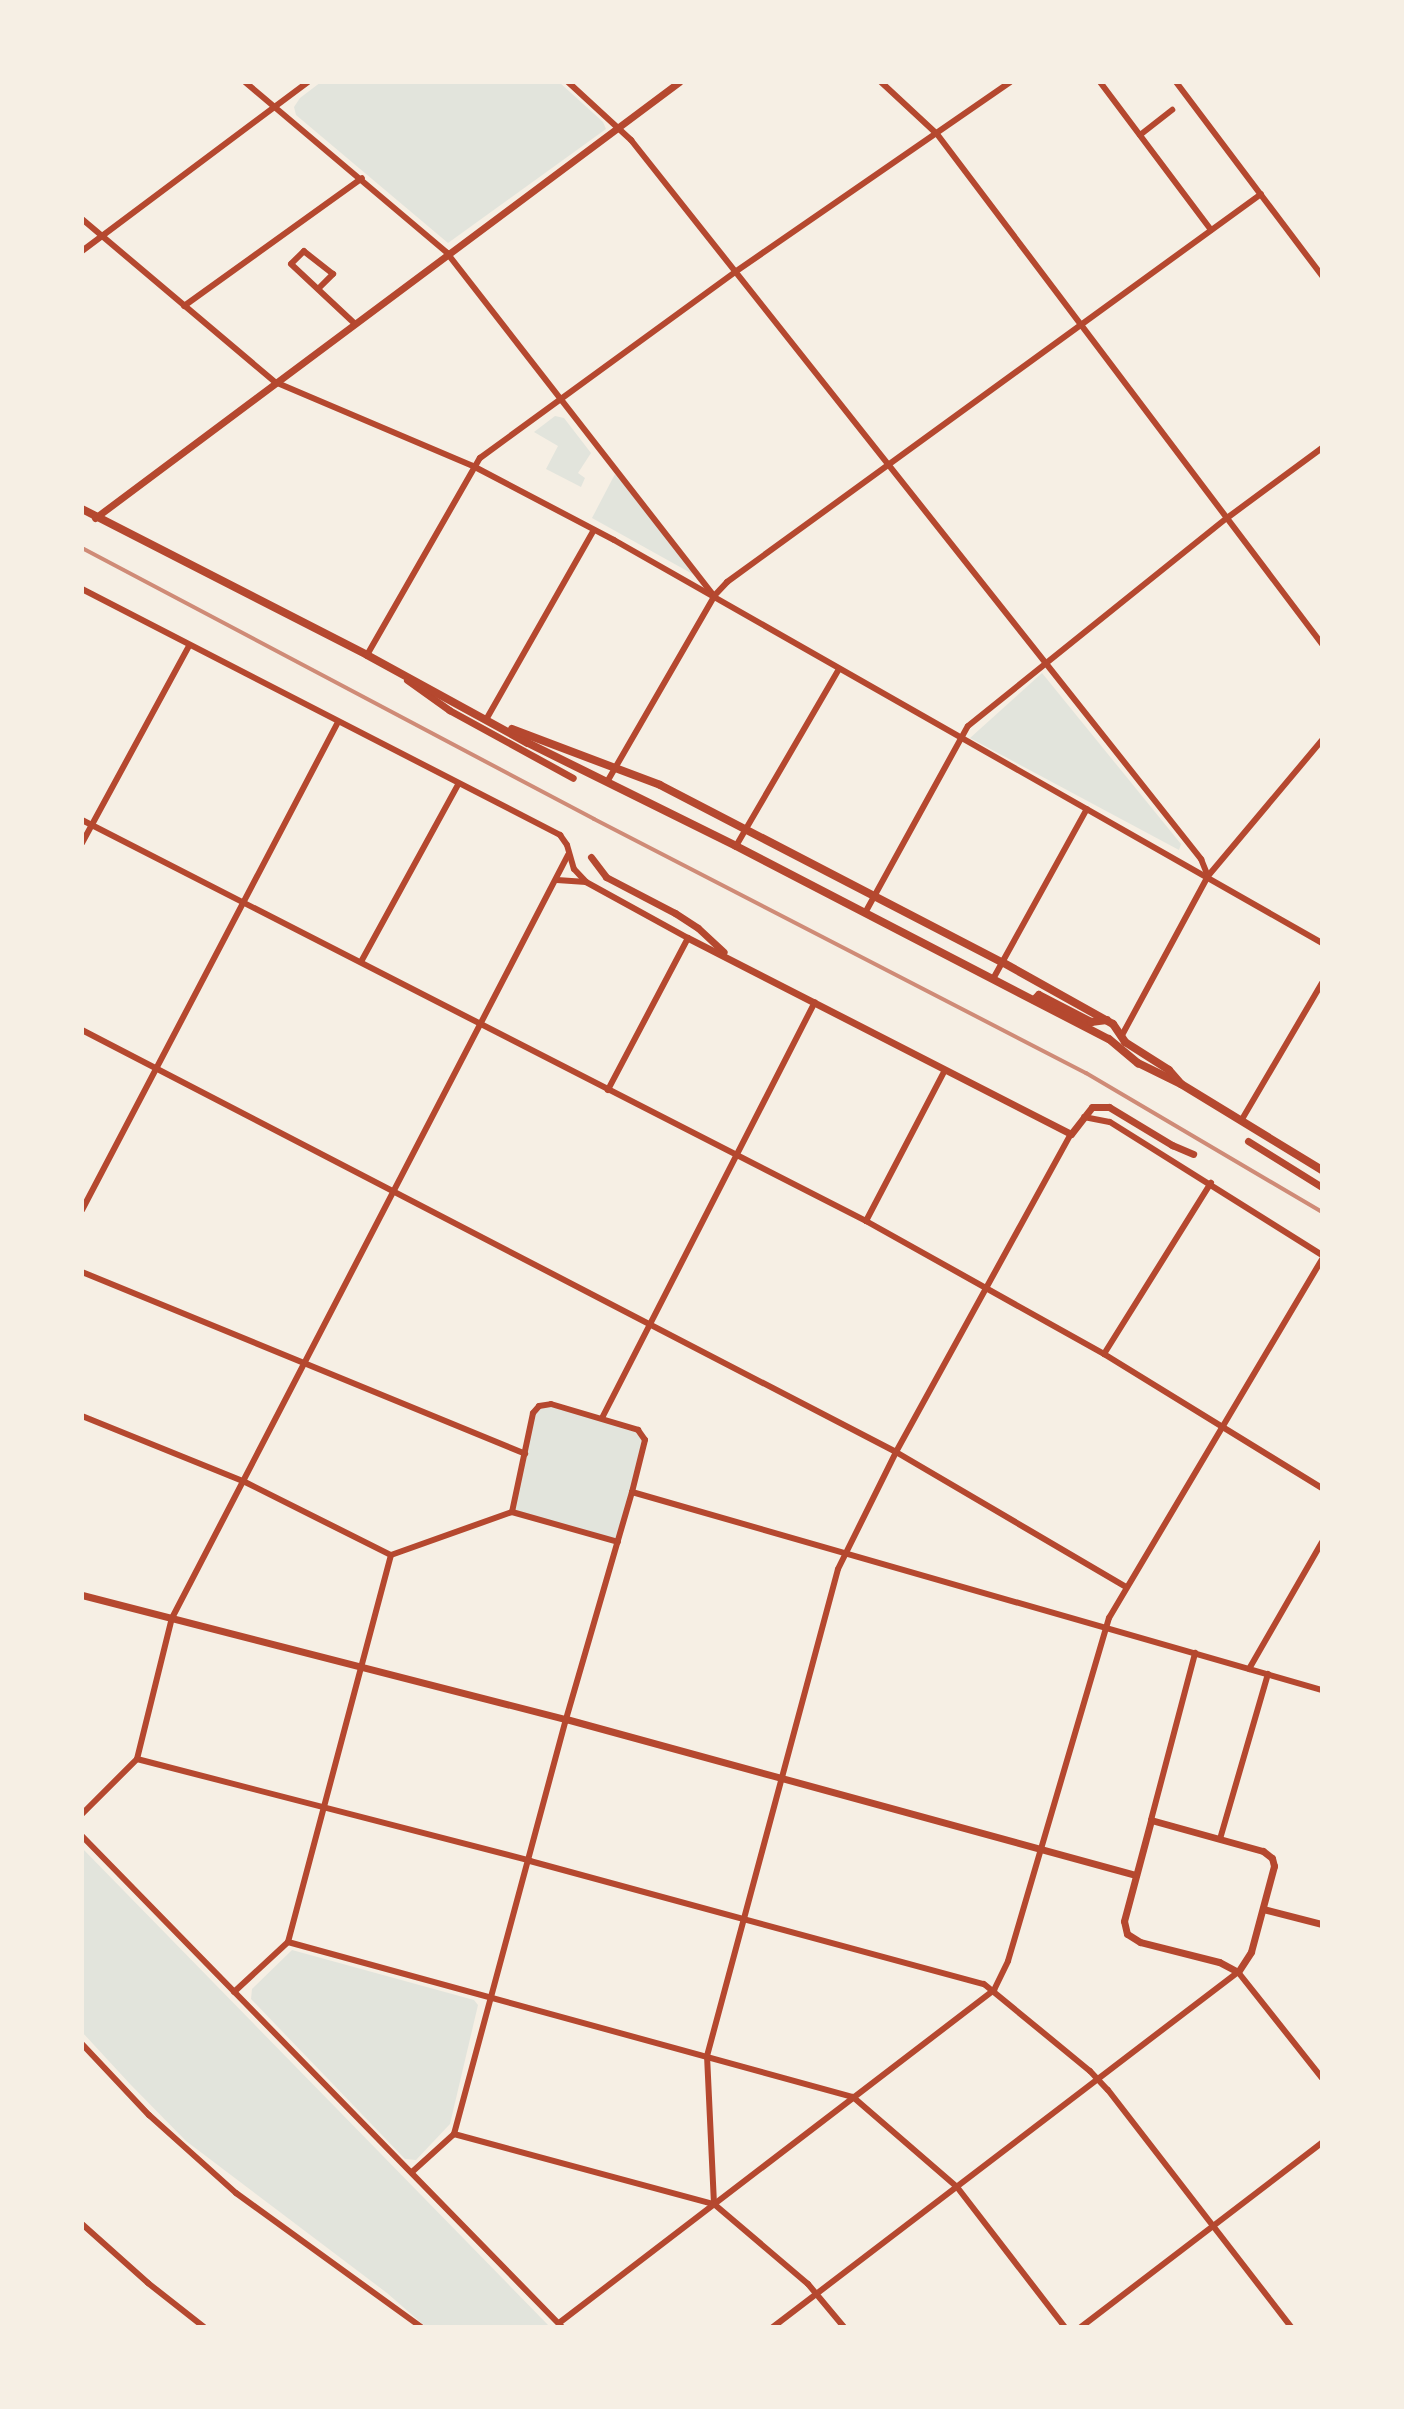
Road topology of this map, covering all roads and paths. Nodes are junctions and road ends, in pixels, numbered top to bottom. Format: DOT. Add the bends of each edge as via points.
graph roads {
  1 [pos="245,82"];
  2 [pos="308,82"];
  3 [pos="568,82"];
  4 [pos="679,82"];
  5 [pos="881,82"];
  6 [pos="1010,82"];
  7 [pos="1100,82"];
  8 [pos="1188,82"];
  9 [pos="1178,85"];
  10 [pos="274,106"];
  11 [pos="1172,110"];
  12 [pos="617,127"];
  13 [pos="937,134"];
  14 [pos="1140,135"];
  15 [pos="362,178"];
  16 [pos="1261,194"];
  17 [pos="82,219"];
  18 [pos="1211,230"];
  19 [pos="102,236"];
  20 [pos="82,251"];
  21 [pos="447,253"];
  22 [pos="735,272"];
  23 [pos="1322,276"];
  24 [pos="319,288"];
  25 [pos="184,306"];
  26 [pos="354,323"];
  27 [pos="1079,324"];
  28 [pos="275,382"];
  29 [pos="562,396"];
  30 [pos="1322,448"];
  31 [pos="886,465"];
  32 [pos="473,466"];
  33 [pos="82,509"];
  34 [pos="95,518"];
  35 [pos="1227,518"];
  36 [pos="594,530"];
  37 [pos="82,589"];
  38 [pos="715,595"];
  39 [pos="1322,644"];
  40 [pos="189,646"];
  41 [pos="367,655"];
  42 [pos="1043,664"];
  43 [pos="389,667"];
  44 [pos="839,669"];
  45 [pos="491,721"];
  46 [pos="338,722"];
  47 [pos="959,738"];
  48 [pos="1322,740"];
  49 [pos="614,769"];
  50 [pos="573,778"];
  51 [pos="607,782"];
  52 [pos="458,785"];
  53 [pos="1087,809"];
  54 [pos="82,820"];
  55 [pos="91,825"];
  56 [pos="745,829"];
  57 [pos="82,843"];
  58 [pos="736,846"];
  59 [pos="568,855"];
  60 [pos="591,857"];
  61 [pos="1208,876"];
  62 [pos="557,880"];
  63 [pos="586,882"];
  64 [pos="873,896"];
  65 [pos="243,900"];
  66 [pos="865,913"];
  67 [pos="688,938"];
  68 [pos="1322,943"];
  69 [pos="732,959"];
  70 [pos="362,960"];
  71 [pos="1002,962"];
  72 [pos="993,979"];
  73 [pos="1322,983"];
  74 [pos="1034,1000"];
  75 [pos="815,1002"];
  76 [pos="1107,1020"];
  77 [pos="480,1023"];
  78 [pos="82,1030"];
  79 [pos="1121,1037"];
  80 [pos="156,1067"];
  81 [pos="945,1070"];
  82 [pos="1181,1084"];
  83 [pos="608,1090"];
  84 [pos="1081,1117"];
  85 [pos="1241,1121"];
  86 [pos="1071,1134"];
  87 [pos="1248,1141"];
  88 [pos="1193,1154"];
  89 [pos="737,1157"];
  90 [pos="1322,1170"];
  91 [pos="1211,1183"];
  92 [pos="1322,1187"];
  93 [pos="393,1191"];
  94 [pos="82,1210"];
  95 [pos="866,1221"];
  96 [pos="1322,1257"];
  97 [pos="82,1272"];
  98 [pos="988,1287"];
  99 [pos="652,1324"];
  100 [pos="1104,1354"];
  101 [pos="305,1363"];
  102 [pos="82,1416"];
  103 [pos="602,1418"];
  104 [pos="1222,1427"];
  105 [pos="896,1452"];
  106 [pos="525,1454"];
  107 [pos="243,1481"];
  108 [pos="1322,1488"];
  109 [pos="632,1492"];
  110 [pos="512,1512"];
  111 [pos="618,1542"];
  112 [pos="1322,1542"];
  113 [pos="844,1552"];
  114 [pos="391,1555"];
  115 [pos="1126,1587"];
  116 [pos="82,1595"];
  117 [pos="172,1618"];
  118 [pos="1105,1628"];
  119 [pos="1195,1653"];
  120 [pos="360,1667"];
  121 [pos="1249,1669"];
  122 [pos="1268,1674"];
  123 [pos="1322,1690"];
  124 [pos="566,1719"];
  125 [pos="137,1759"];
  126 [pos="780,1779"];
  127 [pos="323,1808"];
  128 [pos="82,1814"];
  129 [pos="1151,1820"];
  130 [pos="82,1836"];
  131 [pos="1220,1839"];
  132 [pos="1039,1848"];
  133 [pos="530,1861"];
  134 [pos="1136,1875"];
  135 [pos="1263,1909"];
  136 [pos="743,1918"];
  137 [pos="1322,1924"];
  138 [pos="288,1942"];
  139 [pos="1238,1972"];
  140 [pos="994,1990"];
  141 [pos="234,1992"];
  142 [pos="491,1997"];
  143 [pos="82,2044"];
  144 [pos="707,2056"];
  145 [pos="1322,2078"];
  146 [pos="1098,2079"];
  147 [pos="853,2097"];
  148 [pos="454,2134"];
  149 [pos="1322,2143"];
  150 [pos="412,2172"];
  151 [pos="957,2187"];
  152 [pos="714,2204"];
  153 [pos="82,2224"];
  154 [pos="1214,2226"];
  155 [pos="817,2294"];
  156 [pos="561,2325"];
  157 [pos="204,2327"];
  158 [pos="421,2327"];
  159 [pos="773,2327"];
  160 [pos="844,2327"];
  161 [pos="1065,2327"];
  162 [pos="1081,2327"];
  163 [pos="1291,2327"];
  1 -- 10 [label="street"];
  2 -- 10 [label="street"];
  3 -- 12 [label="street"];
  4 -- 12 [label="street"];
  5 -- 13 [label="street"];
  6 -- 13 [label="street"];
  7 -- 14 [label="street"];
  8 -- 9 [label="street"];
  9 -- 16 [label="street"];
  10 -- 15 [label="street"];
  10 -- 19 [label="street"];
  11 -- 14 [label="street"];
  12 -- 21 [label="street"];
  12 -- 22 [label="street"];
  13 -- 22 [label="street"];
  13 -- 27 [label="street"];
  14 -- 18 [label="street"];
  15 -- 21 [label="street"];
  15 -- 25 [label="street"];
  16 -- 18 [label="street"];
  16 -- 23 [label="street"];
  17 -- 19 [label="street"];
  18 -- 27 [label="street"];
  19 -- 20 [label="street"];
  19 -- 25 [label="street"];
  21 -- 26 [label="street"];
  21 -- 29 [label="street"];
  22 -- 29 [label="street"];
  22 -- 31 [label="street"];
  24 -- 24 [label="street" via="291,264 304,251 333,274"];
  24 -- 26 [label="street"];
  25 -- 28 [label="street"];
  26 -- 28 [label="street"];
  27 -- 31 [label="street"];
  27 -- 35 [label="street"];
  28 -- 32 [label="street"];
  28 -- 34 [label="street"];
  29 -- 32 [label="street"];
  29 -- 38 [label="street"];
  30 -- 35 [label="street"];
  31 -- 38 [label="street"];
  31 -- 42 [label="street"];
  32 -- 36 [label="street"];
  32 -- 41 [label="street"];
  33 -- 34 [label="main road"];
  34 -- 41 [label="main road"];
  35 -- 39 [label="street"];
  35 -- 42 [label="street"];
  36 -- 38 [label="street"];
  36 -- 45 [label="street"];
  37 -- 40 [label="street"];
  38 -- 44 [label="street"];
  38 -- 49 [label="street"];
  40 -- 46 [label="street"];
  40 -- 55 [label="street"];
  41 -- 43 [label="main road"];
  42 -- 47 [label="street"];
  42 -- 61 [label="street" via="1201,859"];
  43 -- 45 [label="main road"];
  43 -- 50 [label="street" via="449,710"];
  44 -- 47 [label="street"];
  44 -- 56 [label="street"];
  45 -- 49 [label="main road"];
  45 -- 51 [label="main road"];
  46 -- 52 [label="street"];
  46 -- 65 [label="street"];
  47 -- 53 [label="street"];
  47 -- 64 [label="street"];
  48 -- 61 [label="street"];
  49 -- 51 [label="street"];
  49 -- 56 [label="main road" via="660,785"];
  51 -- 58 [label="main road"];
  52 -- 59 [label="street" via="560,835"];
  52 -- 70 [label="street"];
  53 -- 61 [label="street"];
  53 -- 71 [label="street"];
  54 -- 55 [label="street"];
  55 -- 57 [label="street"];
  55 -- 65 [label="street"];
  56 -- 58 [label="street"];
  56 -- 64 [label="main road"];
  58 -- 66 [label="main road"];
  59 -- 62 [label="street"];
  59 -- 63 [label="street"];
  60 -- 69 [label="street" via="606,877 698,928"];
  61 -- 68 [label="street"];
  61 -- 79 [label="street"];
  62 -- 63 [label="street"];
  62 -- 77 [label="street"];
  63 -- 67 [label="street"];
  64 -- 66 [label="street"];
  64 -- 71 [label="main road"];
  65 -- 70 [label="street"];
  65 -- 80 [label="street"];
  66 -- 72 [label="main road"];
  67 -- 69 [label="street"];
  67 -- 83 [label="street"];
  69 -- 75 [label="street"];
  70 -- 77 [label="street"];
  71 -- 72 [label="street"];
  71 -- 76 [label="main road"];
  72 -- 74 [label="main road"];
  73 -- 85 [label="street"];
  74 -- 76 [label="main road" via="1039,995 1091,1022"];
  74 -- 82 [label="main road"];
  75 -- 81 [label="street"];
  75 -- 89 [label="street"];
  76 -- 79 [label="main road"];
  77 -- 83 [label="street"];
  77 -- 93 [label="street"];
  78 -- 80 [label="street"];
  79 -- 82 [label="main road"];
  80 -- 93 [label="street"];
  80 -- 94 [label="street"];
  81 -- 86 [label="street"];
  81 -- 95 [label="street"];
  82 -- 85 [label="main road"];
  83 -- 89 [label="street"];
  84 -- 86 [label="street"];
  84 -- 88 [label="street" via="1092,1107 1109,1107"];
  84 -- 91 [label="street" via="1110,1122"];
  85 -- 90 [label="main road"];
  86 -- 98 [label="street"];
  87 -- 92 [label="street"];
  89 -- 95 [label="street"];
  89 -- 99 [label="street"];
  91 -- 96 [label="street"];
  91 -- 100 [label="street"];
  93 -- 99 [label="street"];
  93 -- 101 [label="street"];
  95 -- 98 [label="street"];
  96 -- 104 [label="street"];
  97 -- 101 [label="street"];
  98 -- 100 [label="street"];
  98 -- 105 [label="street"];
  99 -- 103 [label="street"];
  99 -- 105 [label="street"];
  100 -- 104 [label="street"];
  101 -- 106 [label="street"];
  101 -- 107 [label="street"];
  102 -- 107 [label="street"];
  103 -- 106 [label="street" via="545,1404 533,1413"];
  103 -- 109 [label="street" via="638,1430 645,1440"];
  104 -- 108 [label="street"];
  104 -- 115 [label="street"];
  105 -- 113 [label="street"];
  105 -- 115 [label="street"];
  106 -- 110 [label="street"];
  107 -- 114 [label="street"];
  107 -- 117 [label="street"];
  109 -- 111 [label="street"];
  109 -- 113 [label="street"];
  110 -- 111 [label="street"];
  110 -- 114 [label="street"];
  111 -- 124 [label="street"];
  112 -- 121 [label="street"];
  113 -- 118 [label="street"];
  113 -- 126 [label="street"];
  114 -- 120 [label="street"];
  115 -- 118 [label="street"];
  116 -- 117 [label="street"];
  117 -- 120 [label="street"];
  117 -- 125 [label="street"];
  118 -- 119 [label="street"];
  118 -- 132 [label="street"];
  119 -- 121 [label="street"];
  119 -- 129 [label="street"];
  120 -- 124 [label="street"];
  120 -- 127 [label="street"];
  121 -- 122 [label="street"];
  122 -- 123 [label="street"];
  122 -- 131 [label="street"];
  124 -- 126 [label="street"];
  124 -- 133 [label="street"];
  125 -- 127 [label="street"];
  125 -- 128 [label="street"];
  126 -- 132 [label="street"];
  126 -- 136 [label="street"];
  127 -- 133 [label="street"];
  127 -- 138 [label="street"];
  129 -- 131 [label="street"];
  129 -- 134 [label="street"];
  130 -- 141 [label="street"];
  131 -- 135 [label="street" via="1263,1851 1274,1866"];
  132 -- 134 [label="street"];
  132 -- 140 [label="street" via="1008,1961"];
  133 -- 136 [label="street"];
  133 -- 142 [label="street"];
  134 -- 139 [label="street" via="1124,1921 1127,1934"];
  135 -- 137 [label="street"];
  135 -- 139 [label="street" via="1251,1952"];
  136 -- 140 [label="street"];
  136 -- 144 [label="street"];
  138 -- 141 [label="street"];
  138 -- 142 [label="street"];
  139 -- 145 [label="street"];
  139 -- 146 [label="street"];
  140 -- 146 [label="street"];
  140 -- 147 [label="street"];
  141 -- 150 [label="street"];
  142 -- 144 [label="street"];
  142 -- 148 [label="street"];
  143 -- 158 [label="street" via="149,2115 236,2193"];
  144 -- 147 [label="street"];
  144 -- 152 [label="street"];
  146 -- 151 [label="street"];
  146 -- 154 [label="street"];
  147 -- 151 [label="street"];
  147 -- 152 [label="street"];
  148 -- 150 [label="street"];
  148 -- 152 [label="street"];
  149 -- 154 [label="street"];
  150 -- 156 [label="street"];
  151 -- 155 [label="street"];
  151 -- 161 [label="street"];
  152 -- 155 [label="street"];
  152 -- 156 [label="street"];
  153 -- 157 [label="street"];
  154 -- 162 [label="street"];
  154 -- 163 [label="street"];
  155 -- 159 [label="street"];
  155 -- 160 [label="street"];
}
